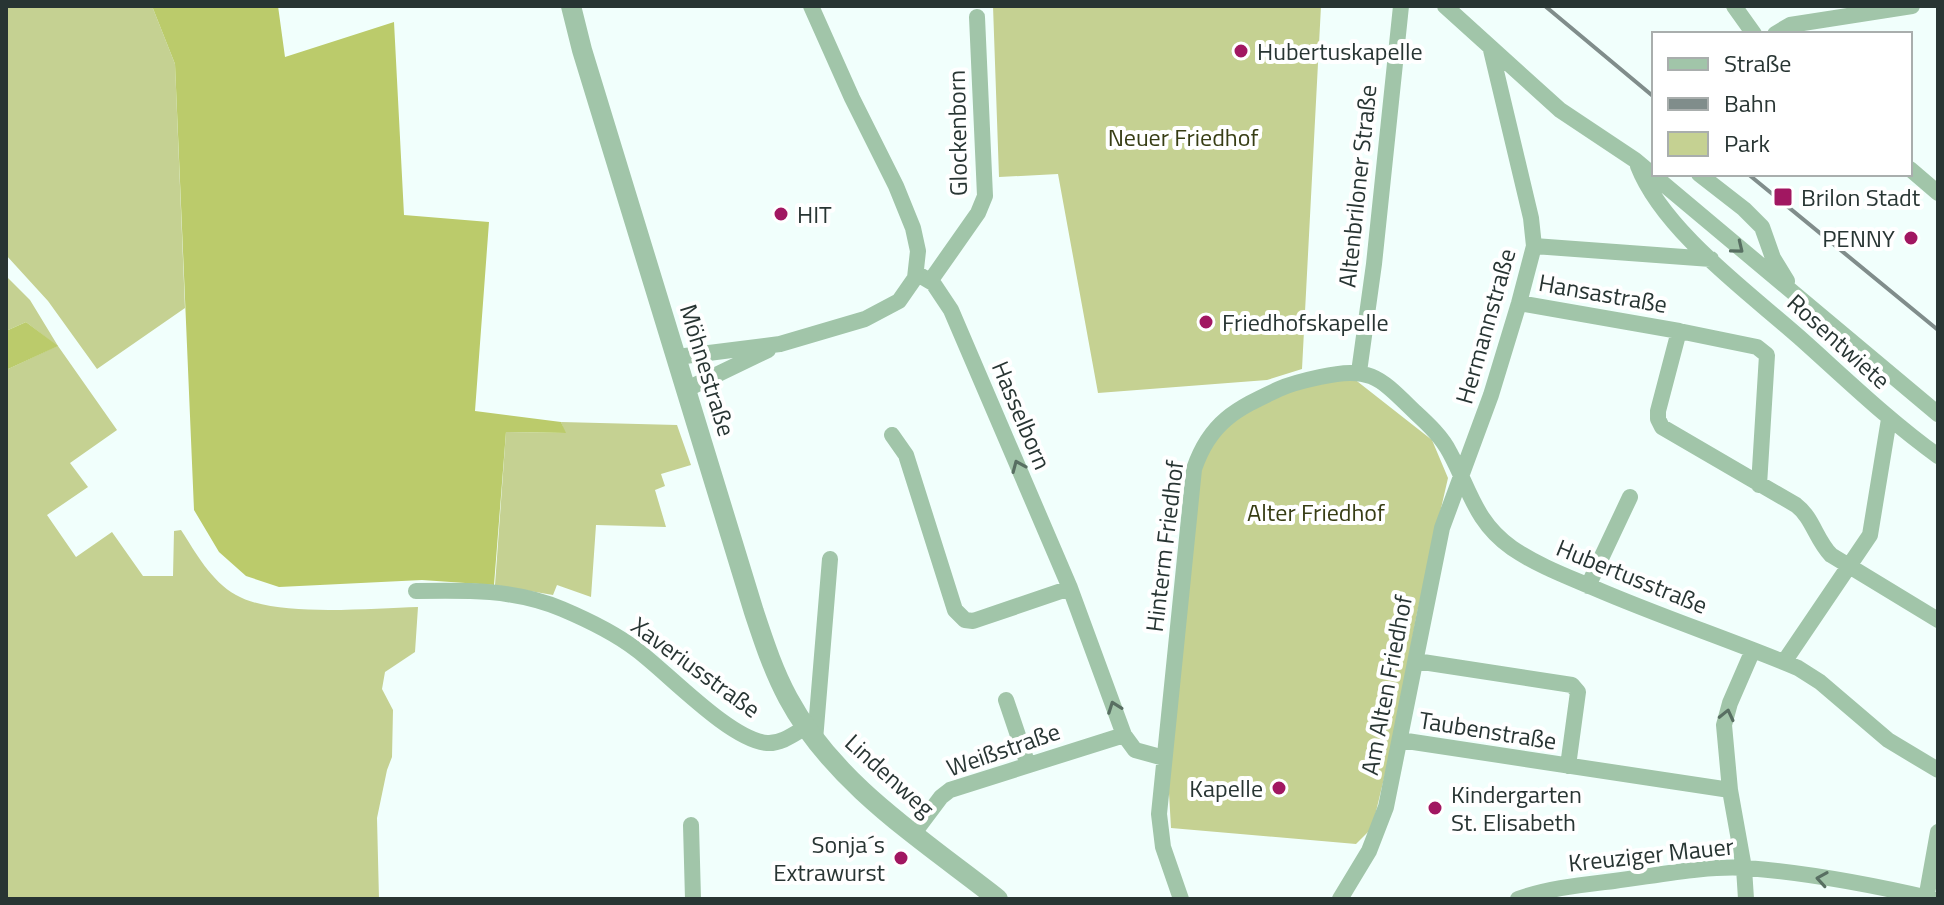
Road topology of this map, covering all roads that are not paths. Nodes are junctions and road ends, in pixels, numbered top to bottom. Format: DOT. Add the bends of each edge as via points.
graph roads {
  1 [pos="571,6"];
  2 [pos="811,6"];
  3 [pos="1401,6"];
  4 [pos="1445,6"];
  5 [pos="1734,6"];
  6 [pos="1742,6"];
  7 [pos="1912,6"];
  8 [pos="977,17"];
  9 [pos="1751,30"];
  10 [pos="1778,32"];
  11 [pos="1491,50"];
  12 [pos="1645,163"];
  13 [pos="1912,171"];
  14 [pos="1660,176"];
  15 [pos="1701,176"];
  16 [pos="1938,193"];
  17 [pos="1534,246"];
  18 [pos="1711,259"];
  19 [pos="924,276"];
  20 [pos="1787,286"];
  21 [pos="1519,303"];
  22 [pos="1679,331"];
  23 [pos="780,344"];
  24 [pos="677,357"];
  25 [pos="1359,372"];
  26 [pos="687,389"];
  27 [pos="1938,414"];
  28 [pos="1889,419"];
  29 [pos="892,435"];
  30 [pos="1938,456"];
  31 [pos="1461,474"];
  32 [pos="1759,485"];
  33 [pos="1630,497"];
  34 [pos="830,559"];
  35 [pos="1849,567"];
  36 [pos="1588,586"];
  37 [pos="1070,588"];
  38 [pos="416,591"];
  39 [pos="1938,620"];
  40 [pos="1753,650"];
  41 [pos="1416,661"];
  42 [pos="1784,662"];
  43 [pos="1006,700"];
  44 [pos="811,733"];
  45 [pos="1124,735"];
  46 [pos="1400,740"];
  47 [pos="1164,758"];
  48 [pos="1028,765"];
  49 [pos="1568,766"];
  50 [pos="1938,770"];
  51 [pos="1730,788"];
  52 [pos="691,825"];
  53 [pos="1938,832"];
  54 [pos="914,833"];
  55 [pos="1744,868"];
  56 [pos="1547,895"];
  57 [pos="693,899"];
  58 [pos="998,899"];
  59 [pos="1181,899"];
  60 [pos="1340,899"];
  61 [pos="1518,899"];
  62 [pos="1746,899"];
  63 [pos="1928,899"];
  1 -- 24 [label="street, Möhnestraße"];
  2 -- 19 [label="street" via="896,186"];
  3 -- 25 [label="street, Altenbriloner Straße"];
  4 -- 11 [label="street"];
  5 -- 9 [label="street"];
  6 -- 9 [label="street"];
  7 -- 10 [label="street" via="1790,25"];
  8 -- 19 [label="street, Glockenborn" via="985,196 978,213"];
  11 -- 12 [label="street" via="1575,122"];
  11 -- 17 [label="street, Hermannstraße"];
  12 -- 18 [label="street, Rosentwiete" via="1654,199"];
  13 -- 16 [label="street"];
  14 -- 20 [label="street, one-way"];
  15 -- 20 [label="street" via="1756,221"];
  17 -- 18 [label="street"];
  17 -- 21 [label="street, Hermannstraße"];
  18 -- 28 [label="street, Rosentwiete"];
  19 -- 23 [label="street" via="883,312"];
  37 -- 19 [label="street, Hasselborn, one-way" via="951,310"];
  20 -- 27 [label="street"];
  21 -- 22 [label="street, Hansastraße"];
  21 -- 31 [label="street, Hermannstraße"];
  22 -- 32 [label="street, Hansastraße" via="1658,419 1662,427"];
  22 -- 32 [label="street, Hansastraße" via="1757,347 1767,355"];
  23 -- 24 [label="street"];
  23 -- 26 [label="street"];
  24 -- 26 [label="street, Möhnestraße"];
  25 -- 31 [label="street, Hubertusstraße" via="1383,382 1429,425"];
  25 -- 47 [label="street, Hinterm Friedhof" via="1300,382 1266,395 1229,415 1203,445 1191,481"];
  26 -- 44 [label="street, Möhnestraße" via="771,662"];
  28 -- 30 [label="street, Rosentwiete"];
  28 -- 35 [label="street" via="1873,529"];
  29 -- 37 [label="street" via="906,455 959,617 973,621"];
  31 -- 36 [label="street, Hubertusstraße" via="1475,508 1505,543"];
  31 -- 41 [label="street, Am Alten Friedhof" via="1442,528"];
  32 -- 35 [label="street, Hansastraße" via="1801,509 1827,551"];
  33 -- 36 [label="street"];
  34 -- 44 [label="street, Lindenweg"];
  35 -- 39 [label="street, Hansastraße"];
  35 -- 42 [label="street"];
  36 -- 40 [label="street, Hubertusstraße"];
  45 -- 37 [label="street, Hasselborn, one-way"];
  38 -- 44 [label="street, Xaveriusstraße" via="499,592 549,604 624,641 748,736 772,743"];
  40 -- 42 [label="street, Hubertusstraße"];
  51 -- 40 [label="street, one-way" via="1725,719"];
  41 -- 46 [label="street, Am Alten Friedhof"];
  41 -- 49 [label="street, Taubenstraße" via="1572,685 1578,692"];
  42 -- 50 [label="street, Hubertusstraße" via="1815,678 1888,740"];
  43 -- 48 [label="street"];
  44 -- 54 [label="street, Lindenweg" via="854,783"];
  45 -- 47 [label="street" via="1135,750"];
  45 -- 48 [label="street, Weißstraße"];
  46 -- 49 [label="street, Taubenstraße"];
  46 -- 60 [label="street, Am Alten Friedhof" via="1377,834"];
  47 -- 59 [label="street, Hinterm Friedhof" via="1160,832"];
  48 -- 54 [label="street, Weißstraße" via="945,793"];
  49 -- 51 [label="street, Taubenstraße"];
  51 -- 55 [label="street"];
  52 -- 57 [label="street"];
  53 -- 63 [label="street"];
  54 -- 58 [label="street, Lindenweg"];
  55 -- 56 [label="street, Kreuziger Mauer" via="1674,873"];
  55 -- 62 [label="street"];
  63 -- 55 [label="street, Kreuziger Mauer, one-way"];
  56 -- 61 [label="street, Kreuziger Mauer"];
}
